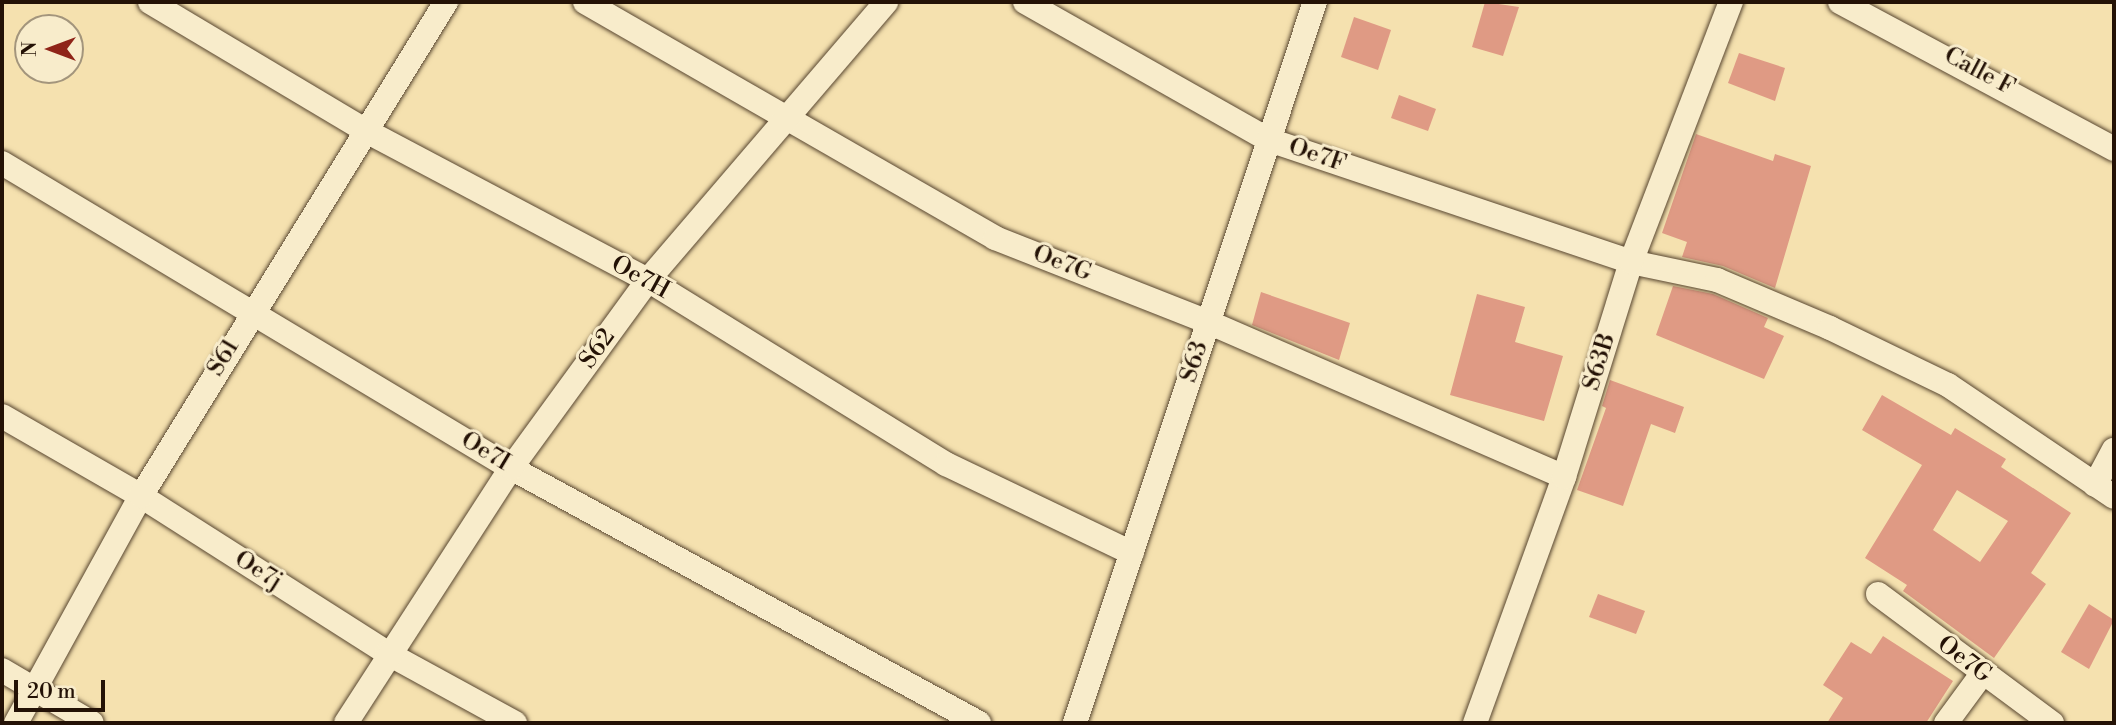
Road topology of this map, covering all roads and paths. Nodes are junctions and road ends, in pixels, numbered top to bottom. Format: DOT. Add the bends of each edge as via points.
graph roads {
  1 [pos="150,2"];
  2 [pos="446,2"];
  3 [pos="585,2"];
  4 [pos="886,2"];
  5 [pos="1025,2"];
  6 [pos="1315,2"];
  7 [pos="1731,2"];
  8 [pos="1840,2"];
  9 [pos="1865,6"];
  10 [pos="791,116"];
  11 [pos="368,132"];
  12 [pos="1269,140"];
  13 [pos="2114,149"];
  14 [pos="2,163"];
  15 [pos="1631,262"];
  16 [pos="648,281"];
  17 [pos="253,310"];
  18 [pos="1208,322"];
  19 [pos="2,416"];
  20 [pos="2114,450"];
  21 [pos="511,468"];
  22 [pos="1564,477"];
  23 [pos="2105,491"];
  24 [pos="141,496"];
  25 [pos="1132,552"];
  26 [pos="1878,594"];
  27 [pos="387,653"];
  28 [pos="2,670"];
  29 [pos="1982,674"];
  30 [pos="36,689"];
  31 [pos="16,723"];
  32 [pos="92,723"];
  33 [pos="346,723"];
  34 [pos="514,723"];
  35 [pos="979,723"];
  36 [pos="1075,723"];
  37 [pos="1475,723"];
  38 [pos="1946,723"];
  39 [pos="2052,723"];
  1 -- 11 [label="street, Oe7H"];
  2 -- 11 [label="street, S61"];
  3 -- 10 [label="street, Oe7G"];
  4 -- 10 [label="street, S62"];
  5 -- 12 [label="street, Oe7F"];
  6 -- 12 [label="street, S63"];
  7 -- 15 [label="street, S63B"];
  8 -- 9 [label="street, Calle F"];
  9 -- 13 [label="street, Calle F"];
  10 -- 16 [label="street, S62"];
  10 -- 18 [label="street, Oe7G" via="995,238"];
  11 -- 16 [label="street, Oe7H"];
  11 -- 17 [label="street, S61"];
  12 -- 15 [label="street, Oe7F"];
  12 -- 18 [label="street, S63"];
  14 -- 17 [label="street, Oe7I"];
  15 -- 22 [label="street, S63B"];
  15 -- 23 [label="street, Oe7F" via="1717,280 1948,385"];
  16 -- 21 [label="street, S62"];
  16 -- 25 [label="street, Oe7H" via="946,464"];
  17 -- 21 [label="street, Oe7I"];
  17 -- 24 [label="street, S61"];
  18 -- 22 [label="street, Oe7G"];
  18 -- 25 [label="street, S63"];
  19 -- 24 [label="street, Oe7j"];
  20 -- 23 [label="street"];
  21 -- 27 [label="street, S62"];
  21 -- 35 [label="street, Oe7I"];
  22 -- 37 [label="street, S63B"];
  24 -- 27 [label="street, Oe7j"];
  24 -- 30 [label="street, S61"];
  25 -- 36 [label="street, S63"];
  26 -- 29 [label="street, Oe7G"];
  27 -- 33 [label="street, S62"];
  27 -- 34 [label="street, Oe7j"];
  28 -- 30 [label="street"];
  29 -- 38 [label="street"];
  29 -- 39 [label="street, Oe7G"];
  30 -- 31 [label="street, S61"];
  30 -- 32 [label="street"];
}
